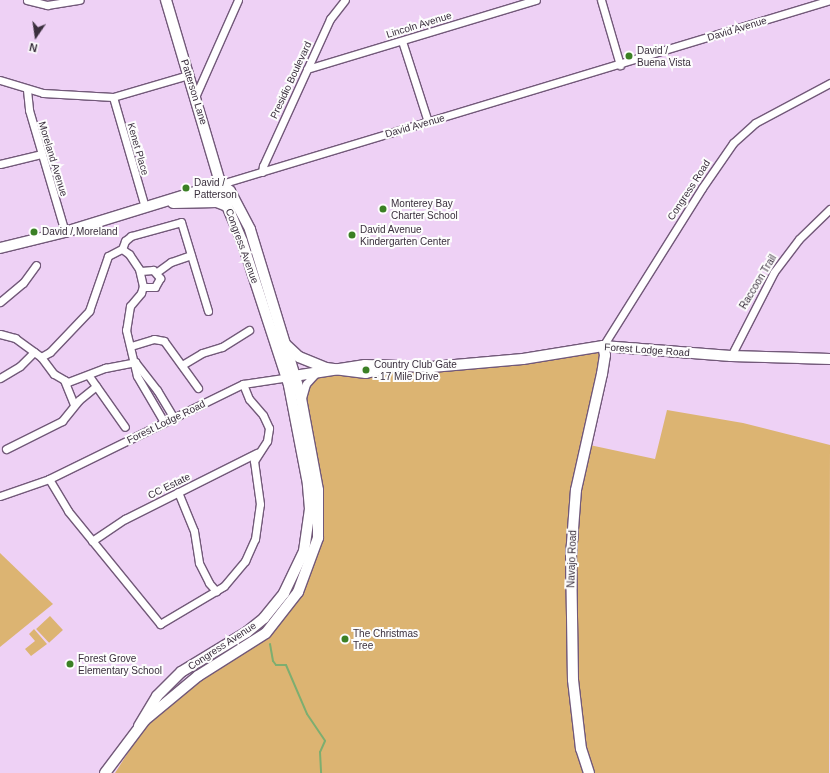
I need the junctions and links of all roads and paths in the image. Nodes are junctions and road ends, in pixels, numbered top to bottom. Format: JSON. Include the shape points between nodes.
{"nodes":[{"id":1,"x":27,"y":0,"type":"edge"},
{"id":2,"x":80,"y":0,"type":"edge"},
{"id":3,"x":166,"y":0,"type":"edge"},
{"id":4,"x":238,"y":0,"type":"edge"},
{"id":5,"x":345,"y":0,"type":"edge"},
{"id":6,"x":536,"y":0,"type":"edge"},
{"id":7,"x":602,"y":0,"type":"edge"},
{"id":8,"x":830,"y":0,"type":"edge"},
{"id":9,"x":814,"y":2,"type":"edge"},
{"id":10,"x":402,"y":41,"type":"junction"},
{"id":11,"x":620,"y":65,"type":"junction"},
{"id":12,"x":307,"y":69,"type":"junction"},
{"id":13,"x":188,"y":75,"type":"junction"},
{"id":14,"x":0,"y":80,"type":"edge"},
{"id":15,"x":830,"y":84,"type":"edge"},
{"id":16,"x":27,"y":90,"type":"junction"},
{"id":17,"x":113,"y":96,"type":"junction"},
{"id":18,"x":195,"y":97,"type":"junction"},
{"id":19,"x":428,"y":122,"type":"junction"},
{"id":20,"x":41,"y":154,"type":"junction"},
{"id":21,"x":0,"y":164,"type":"edge"},
{"id":22,"x":262,"y":172,"type":"junction"},
{"id":23,"x":222,"y":184,"type":"junction"},
{"id":24,"x":159,"y":203,"type":"junction"},
{"id":25,"x":227,"y":206,"type":"junction"},
{"id":26,"x":145,"y":207,"type":"junction"},
{"id":27,"x":830,"y":209,"type":"edge"},
{"id":28,"x":65,"y":232,"type":"junction"},
{"id":29,"x":0,"y":248,"type":"edge"},
{"id":30,"x":122,"y":249,"type":"junction"},
{"id":31,"x":191,"y":255,"type":"junction"},
{"id":32,"x":36,"y":265,"type":"dead end"},
{"id":33,"x":141,"y":271,"type":"junction"},
{"id":34,"x":157,"y":272,"type":"junction"},
{"id":35,"x":143,"y":287,"type":"junction"},
{"id":36,"x":0,"y":302,"type":"edge"},
{"id":37,"x":208,"y":311,"type":"dead end"},
{"id":38,"x":249,"y":330,"type":"dead end"},
{"id":39,"x":0,"y":334,"type":"edge"},
{"id":40,"x":284,"y":344,"type":"junction"},
{"id":41,"x":131,"y":346,"type":"junction"},
{"id":42,"x":603,"y":346,"type":"junction"},
{"id":43,"x":34,"y":352,"type":"junction"},
{"id":44,"x":731,"y":356,"type":"junction"},
{"id":45,"x":41,"y":357,"type":"junction"},
{"id":46,"x":830,"y":360,"type":"edge"},
{"id":47,"x":135,"y":362,"type":"junction"},
{"id":48,"x":182,"y":364,"type":"junction"},
{"id":49,"x":339,"y":370,"type":"junction"},
{"id":50,"x":316,"y":373,"type":"junction"},
{"id":51,"x":89,"y":376,"type":"junction"},
{"id":52,"x":290,"y":377,"type":"junction"},
{"id":53,"x":0,"y":378,"type":"edge"},
{"id":54,"x":64,"y":380,"type":"junction"},
{"id":55,"x":243,"y":384,"type":"junction"},
{"id":56,"x":96,"y":386,"type":"junction"},
{"id":57,"x":198,"y":388,"type":"dead end"},
{"id":58,"x":74,"y":405,"type":"junction"},
{"id":59,"x":303,"y":406,"type":"junction"},
{"id":60,"x":172,"y":418,"type":"junction"},
{"id":61,"x":164,"y":422,"type":"junction"},
{"id":62,"x":125,"y":427,"type":"dead end"},
{"id":63,"x":6,"y":449,"type":"dead end"},
{"id":64,"x":258,"y":453,"type":"junction"},
{"id":65,"x":50,"y":479,"type":"junction"},
{"id":66,"x":178,"y":492,"type":"junction"},
{"id":67,"x":0,"y":496,"type":"edge"},
{"id":68,"x":92,"y":541,"type":"junction"},
{"id":69,"x":216,"y":591,"type":"junction"},
{"id":70,"x":139,"y":726,"type":"junction"},
{"id":71,"x":105,"y":773,"type":"edge"},
{"id":72,"x":589,"y":773,"type":"edge"}],
"edges":[{"from":1,"to":2,"type":"street","via":[[47,5]]},
{"from":3,"to":13,"type":"street","name":"Patterson Lane"},
{"from":4,"to":18,"type":"street"},
{"from":5,"to":12,"type":"street","name":"Presidio Boulevard","via":[[330,19]]},
{"from":6,"to":10,"type":"street","name":"Lincoln Avenue"},
{"from":7,"to":11,"type":"street"},
{"from":8,"to":9,"type":"street","name":"David Avenue"},
{"from":9,"to":11,"type":"street","name":"David Avenue"},
{"from":10,"to":12,"type":"street","name":"Lincoln Avenue"},
{"from":10,"to":19,"type":"street"},
{"from":11,"to":19,"type":"street","name":"David Avenue"},
{"from":12,"to":22,"type":"street","name":"Presidio Boulevard"},
{"from":13,"to":17,"type":"street"},
{"from":13,"to":18,"type":"street","name":"Patterson Lane"},
{"from":14,"to":16,"type":"street"},
{"from":15,"to":42,"type":"street","name":"Congress Road","via":[[762,119],[733,143]]},
{"from":16,"to":17,"type":"street","via":[[61,96]]},
{"from":16,"to":20,"type":"street","name":"Moreland Avenue","via":[[29,110]]},
{"from":17,"to":26,"type":"street","name":"Kenet Place"},
{"from":18,"to":23,"type":"street","name":"Patterson Lane"},
{"from":19,"to":22,"type":"street","name":"David Avenue"},
{"from":20,"to":21,"type":"street"},
{"from":20,"to":28,"type":"street","name":"Moreland Avenue"},
{"from":22,"to":23,"type":"street","name":"David Avenue"},
{"from":23,"to":24,"type":"street","name":"David Avenue"},
{"from":23,"to":25,"type":"street","name":"Congress Avenue"},
{"from":23,"to":40,"type":"street","name":"Congress Avenue","via":[[230,191],[250,229]]},
{"from":24,"to":25,"type":"street","via":[[217,202]]},
{"from":24,"to":26,"type":"street","name":"David Avenue"},
{"from":25,"to":52,"type":"street","name":"Congress Avenue"},
{"from":26,"to":28,"type":"street","name":"David Avenue"},
{"from":27,"to":44,"type":"street","name":"Raccoon Trail","via":[[799,239],[774,272]]},
{"from":28,"to":29,"type":"street","name":"David Avenue"},
{"from":30,"to":31,"type":"street","via":[[125,241],[131,236],[182,222]]},
{"from":30,"to":33,"type":"street","via":[[129,254]]},
{"from":30,"to":45,"type":"street","via":[[106,259],[89,311],[50,352]]},
{"from":31,"to":34,"type":"street","via":[[171,262]]},
{"from":31,"to":37,"type":"street"},
{"from":32,"to":36,"type":"street","via":[[23,283]]},
{"from":33,"to":34,"type":"street","via":[[148,269]]},
{"from":33,"to":35,"type":"street"},
{"from":34,"to":35,"type":"street","via":[[160,278],[157,286]]},
{"from":35,"to":41,"type":"street","via":[[128,312],[126,330]]},
{"from":38,"to":48,"type":"street","via":[[222,347],[202,353]]},
{"from":39,"to":43,"type":"street","via":[[11,336]]},
{"from":40,"to":49,"type":"street","via":[[306,361]]},
{"from":40,"to":52,"type":"street","name":"Congress Avenue"},
{"from":41,"to":47,"type":"street"},
{"from":41,"to":48,"type":"street","via":[[160,339],[168,344]]},
{"from":42,"to":44,"type":"street","name":"Forest Lodge Road"},
{"from":42,"to":49,"type":"street","name":"Forest Lodge Road","via":[[523,359],[432,366],[365,365]]},
{"from":42,"to":72,"type":"street","name":"Navajo Road","via":[[605,355],[602,374],[576,490],[571,556],[573,680],[581,749]]},
{"from":43,"to":45,"type":"street"},
{"from":43,"to":53,"type":"street","via":[[20,366]]},
{"from":44,"to":46,"type":"street","name":"Forest Lodge Road"},
{"from":45,"to":54,"type":"street","via":[[50,371]]},
{"from":47,"to":51,"type":"street","via":[[105,368]]},
{"from":47,"to":60,"type":"street","via":[[157,390]]},
{"from":47,"to":61,"type":"street","via":[[137,376]]},
{"from":48,"to":57,"type":"street"},
{"from":49,"to":50,"type":"street","name":"Forest Lodge Road"},
{"from":50,"to":52,"type":"street","name":"Forest Lodge Road"},
{"from":50,"to":59,"type":"street","via":[[303,391]]},
{"from":51,"to":54,"type":"street","via":[[73,382]]},
{"from":51,"to":56,"type":"street"},
{"from":52,"to":55,"type":"street","name":"Forest Lodge Road"},
{"from":52,"to":59,"type":"street","name":"Congress Avenue"},
{"from":52,"to":70,"type":"street","name":"Congress Avenue","via":[[310,509],[304,551],[296,571],[284,593],[264,618],[247,632],[181,672],[157,696]]},
{"from":54,"to":58,"type":"street","via":[[74,399]]},
{"from":55,"to":60,"type":"street","name":"Forest Lodge Road"},
{"from":55,"to":64,"type":"street","via":[[249,399],[263,415],[269,428],[267,441]]},
{"from":56,"to":58,"type":"street"},
{"from":56,"to":62,"type":"street"},
{"from":58,"to":63,"type":"street","via":[[62,421]]},
{"from":59,"to":70,"type":"street","name":"Congress Avenue","via":[[318,490],[318,538],[302,585],[266,633],[198,676]]},
{"from":60,"to":61,"type":"street","name":"Forest Lodge Road"},
{"from":61,"to":65,"type":"street","name":"Forest Lodge Road"},
{"from":64,"to":66,"type":"street","name":"CC Estate"},
{"from":64,"to":69,"type":"street","via":[[254,468],[260,504],[255,539],[238,571]]},
{"from":65,"to":67,"type":"street","name":"Forest Lodge Road"},
{"from":65,"to":68,"type":"street","via":[[68,511]]},
{"from":66,"to":68,"type":"street","name":"CC Estate","via":[[125,519]]},
{"from":66,"to":69,"type":"street","via":[[193,525],[199,563],[208,583]]},
{"from":68,"to":69,"type":"street","via":[[160,624]]},
{"from":70,"to":71,"type":"street","name":"Congress Avenue"}]}
